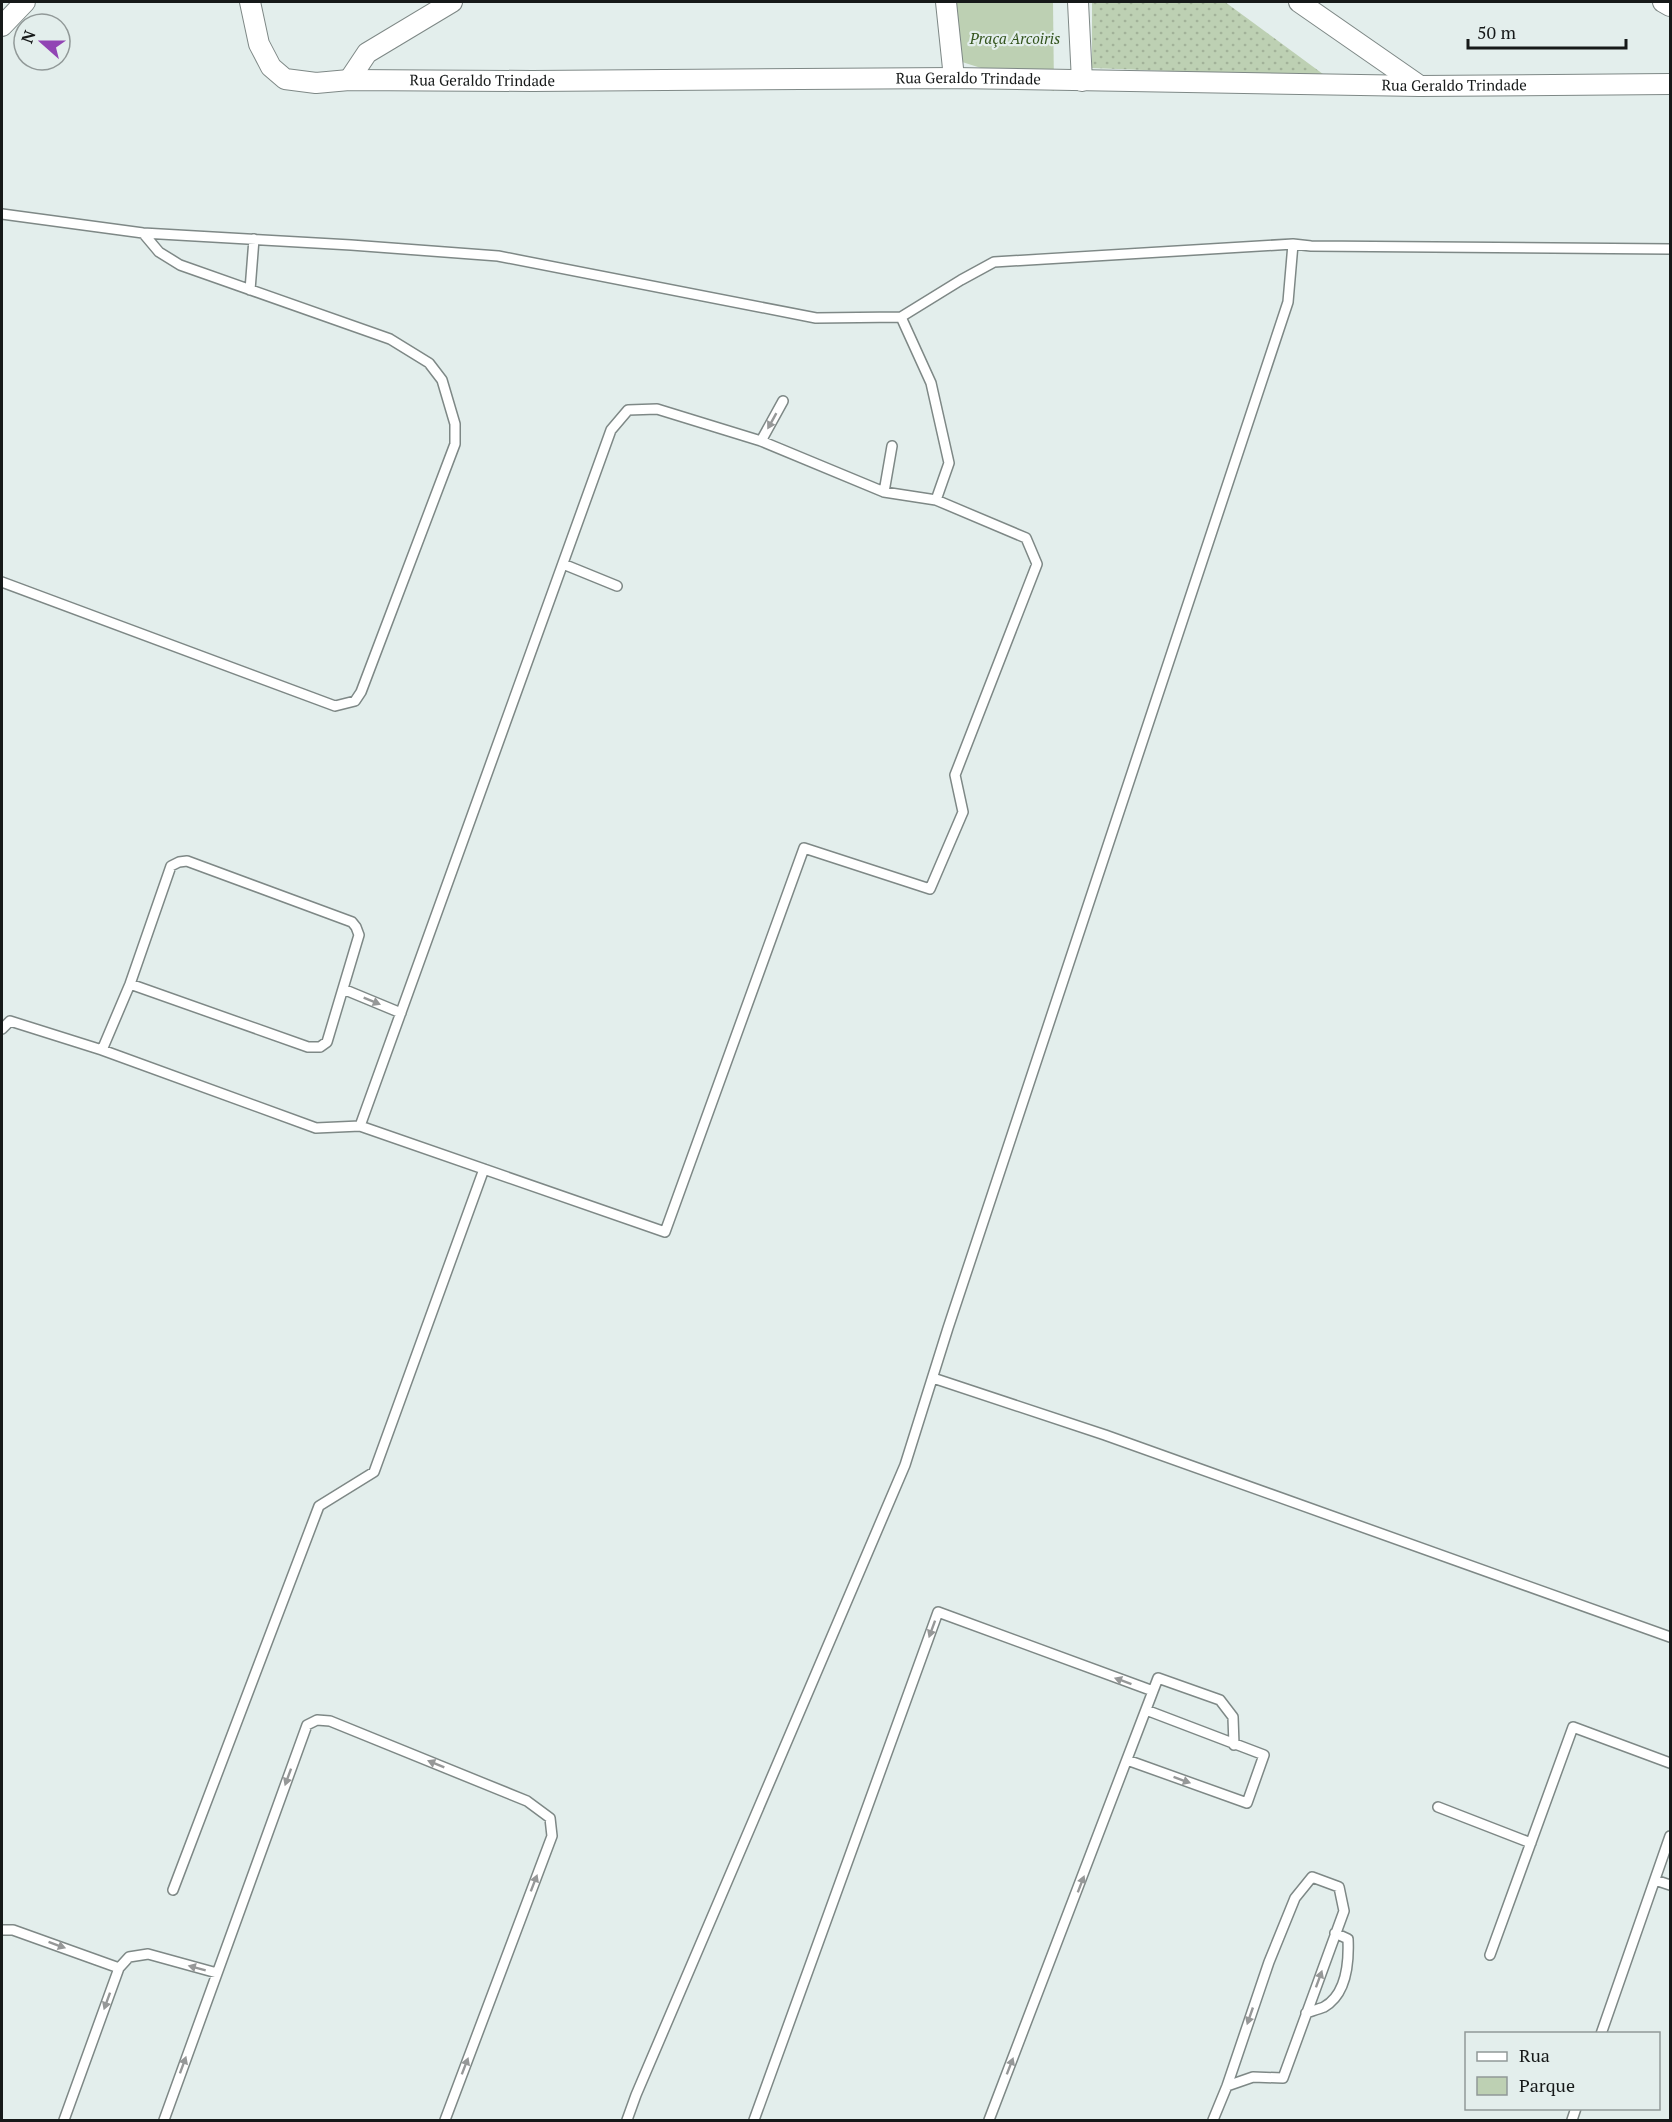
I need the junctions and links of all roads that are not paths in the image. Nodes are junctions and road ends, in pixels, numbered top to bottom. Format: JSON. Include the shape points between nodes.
{"nodes":[{"id":1,"x":25,"y":2,"type":"edge"},
{"id":2,"x":250,"y":2,"type":"edge"},
{"id":3,"x":452,"y":2,"type":"edge"},
{"id":4,"x":946,"y":2,"type":"edge"},
{"id":5,"x":1078,"y":2,"type":"edge"},
{"id":6,"x":1299,"y":2,"type":"edge"},
{"id":7,"x":1663,"y":2,"type":"edge"},
{"id":8,"x":1671,"y":6,"type":"edge"},
{"id":9,"x":2,"y":27,"type":"edge"},
{"id":10,"x":954,"y":78,"type":"junction"},
{"id":11,"x":349,"y":80,"type":"junction"},
{"id":12,"x":1082,"y":81,"type":"junction"},
{"id":13,"x":1671,"y":84,"type":"edge"},
{"id":14,"x":1419,"y":86,"type":"junction"},
{"id":15,"x":2,"y":214,"type":"edge"},
{"id":16,"x":143,"y":233,"type":"junction"},
{"id":17,"x":254,"y":239,"type":"junction"},
{"id":18,"x":1293,"y":244,"type":"junction"},
{"id":19,"x":1671,"y":249,"type":"edge"},
{"id":20,"x":250,"y":290,"type":"junction"},
{"id":21,"x":901,"y":317,"type":"junction"},
{"id":22,"x":783,"y":401,"type":"dead end"},
{"id":23,"x":761,"y":441,"type":"junction"},
{"id":24,"x":892,"y":446,"type":"dead end"},
{"id":25,"x":884,"y":492,"type":"junction"},
{"id":26,"x":936,"y":500,"type":"junction"},
{"id":27,"x":563,"y":564,"type":"junction"},
{"id":28,"x":2,"y":582,"type":"edge"},
{"id":29,"x":617,"y":586,"type":"dead end"},
{"id":30,"x":130,"y":984,"type":"junction"},
{"id":31,"x":342,"y":989,"type":"junction"},
{"id":32,"x":401,"y":1013,"type":"junction"},
{"id":33,"x":2,"y":1029,"type":"edge"},
{"id":34,"x":102,"y":1050,"type":"junction"},
{"id":35,"x":360,"y":1126,"type":"junction"},
{"id":36,"x":484,"y":1169,"type":"junction"},
{"id":37,"x":933,"y":1378,"type":"junction"},
{"id":38,"x":1671,"y":1637,"type":"edge"},
{"id":39,"x":1153,"y":1691,"type":"junction"},
{"id":40,"x":1146,"y":1710,"type":"junction"},
{"id":41,"x":1234,"y":1745,"type":"junction"},
{"id":42,"x":1127,"y":1760,"type":"junction"},
{"id":43,"x":1671,"y":1764,"type":"edge"},
{"id":44,"x":1438,"y":1807,"type":"dead end"},
{"id":45,"x":1671,"y":1836,"type":"edge"},
{"id":46,"x":1531,"y":1843,"type":"junction"},
{"id":47,"x":1655,"y":1880,"type":"junction"},
{"id":48,"x":1671,"y":1885,"type":"edge"},
{"id":49,"x":173,"y":1890,"type":"dead end"},
{"id":50,"x":2,"y":1930,"type":"edge"},
{"id":51,"x":1335,"y":1934,"type":"junction"},
{"id":52,"x":1490,"y":1955,"type":"dead end"},
{"id":53,"x":119,"y":1968,"type":"junction"},
{"id":54,"x":217,"y":1973,"type":"junction"},
{"id":55,"x":1306,"y":2013,"type":"junction"},
{"id":56,"x":1602,"y":2032,"type":"edge"},
{"id":57,"x":1227,"y":2086,"type":"junction"},
{"id":58,"x":64,"y":2121,"type":"edge"},
{"id":59,"x":164,"y":2121,"type":"edge"},
{"id":60,"x":445,"y":2121,"type":"edge"},
{"id":61,"x":627,"y":2121,"type":"edge"},
{"id":62,"x":754,"y":2121,"type":"edge"},
{"id":63,"x":989,"y":2121,"type":"edge"},
{"id":64,"x":1213,"y":2121,"type":"edge"}],
"edges":[{"from":1,"to":9,"type":"street"},
{"from":2,"to":11,"type":"street","name":"Rua Geraldo Trindade","via":[[259,44],[271,67],[285,79]]},
{"from":3,"to":11,"type":"street","via":[[367,52]]},
{"from":4,"to":10,"type":"street"},
{"from":5,"to":12,"type":"street"},
{"from":6,"to":14,"type":"street"},
{"from":7,"to":8,"type":"street"},
{"from":10,"to":11,"type":"street","name":"Rua Geraldo Trindade"},
{"from":10,"to":12,"type":"street","name":"Rua Geraldo Trindade"},
{"from":12,"to":14,"type":"street","name":"Rua Geraldo Trindade"},
{"from":13,"to":14,"type":"street","name":"Rua Geraldo Trindade"},
{"from":15,"to":16,"type":"lane"},
{"from":16,"to":17,"type":"lane"},
{"from":16,"to":20,"type":"lane","via":[[159,252],[180,265]]},
{"from":17,"to":20,"type":"lane"},
{"from":17,"to":21,"type":"lane","via":[[498,256],[816,318]]},
{"from":18,"to":19,"type":"lane"},
{"from":18,"to":21,"type":"lane","via":[[994,262]]},
{"from":18,"to":37,"type":"lane","via":[[1288,302]]},
{"from":20,"to":28,"type":"lane","via":[[390,339],[429,363],[442,381],[455,424],[455,444],[355,701],[336,706]]},
{"from":21,"to":26,"type":"lane","via":[[931,383],[949,463]]},
{"from":22,"to":23,"type":"lane","one_way":true},
{"from":23,"to":25,"type":"lane"},
{"from":23,"to":27,"type":"lane","via":[[657,409],[628,410],[611,430]]},
{"from":24,"to":25,"type":"lane"},
{"from":25,"to":26,"type":"lane"},
{"from":26,"to":36,"type":"lane","via":[[1026,538],[1037,564],[955,775],[963,812],[930,889],[804,848],[665,1232]]},
{"from":27,"to":29,"type":"lane"},
{"from":27,"to":32,"type":"lane"},
{"from":30,"to":31,"type":"lane","via":[[308,1047],[320,1047],[327,1042]]},
{"from":30,"to":31,"type":"lane","via":[[171,866],[187,861],[352,922],[359,935]]},
{"from":30,"to":34,"type":"lane"},
{"from":31,"to":32,"type":"lane","one_way":true},
{"from":32,"to":35,"type":"lane"},
{"from":33,"to":34,"type":"lane","via":[[10,1021]]},
{"from":34,"to":35,"type":"lane","via":[[316,1128]]},
{"from":35,"to":36,"type":"lane"},
{"from":36,"to":49,"type":"lane","via":[[374,1472],[319,1506]]},
{"from":37,"to":38,"type":"lane","via":[[1105,1435]]},
{"from":37,"to":61,"type":"lane","via":[[905,1465]]},
{"from":39,"to":40,"type":"lane"},
{"from":39,"to":41,"type":"lane","via":[[1158,1678],[1220,1700],[1233,1717]]},
{"from":39,"to":62,"type":"lane","one_way":true,"via":[[938,1612]]},
{"from":40,"to":41,"type":"lane"},
{"from":40,"to":42,"type":"lane"},
{"from":42,"to":41,"type":"lane","one_way":true,"via":[[1245,1804],[1264,1755]]},
{"from":63,"to":42,"type":"lane","one_way":true},
{"from":43,"to":46,"type":"lane","via":[[1573,1727]]},
{"from":44,"to":46,"type":"lane"},
{"from":45,"to":47,"type":"lane"},
{"from":46,"to":52,"type":"lane"},
{"from":47,"to":48,"type":"lane"},
{"from":47,"to":56,"type":"lane"},
{"from":50,"to":53,"type":"lane","one_way":true,"via":[[13,1930]]},
{"from":55,"to":51,"type":"lane","one_way":true},
{"from":51,"to":55,"type":"lane","via":[[1348,1939],[1349,1958],[1341,1989],[1326,2006]]},
{"from":51,"to":57,"type":"lane","one_way":true,"via":[[1344,1911],[1339,1887],[1311,1877],[1295,1898],[1286,1919]]},
{"from":54,"to":53,"type":"lane","one_way":true,"via":[[147,1954],[129,1957]]},
{"from":53,"to":58,"type":"lane","one_way":true},
{"from":59,"to":54,"type":"lane","one_way":true},
{"from":60,"to":54,"type":"lane","one_way":true,"via":[[552,1836],[550,1818],[527,1801],[330,1721],[317,1720],[307,1725]]},
{"from":55,"to":57,"type":"lane","via":[[1283,2078],[1253,2077]]},
{"from":57,"to":64,"type":"lane"}]}
